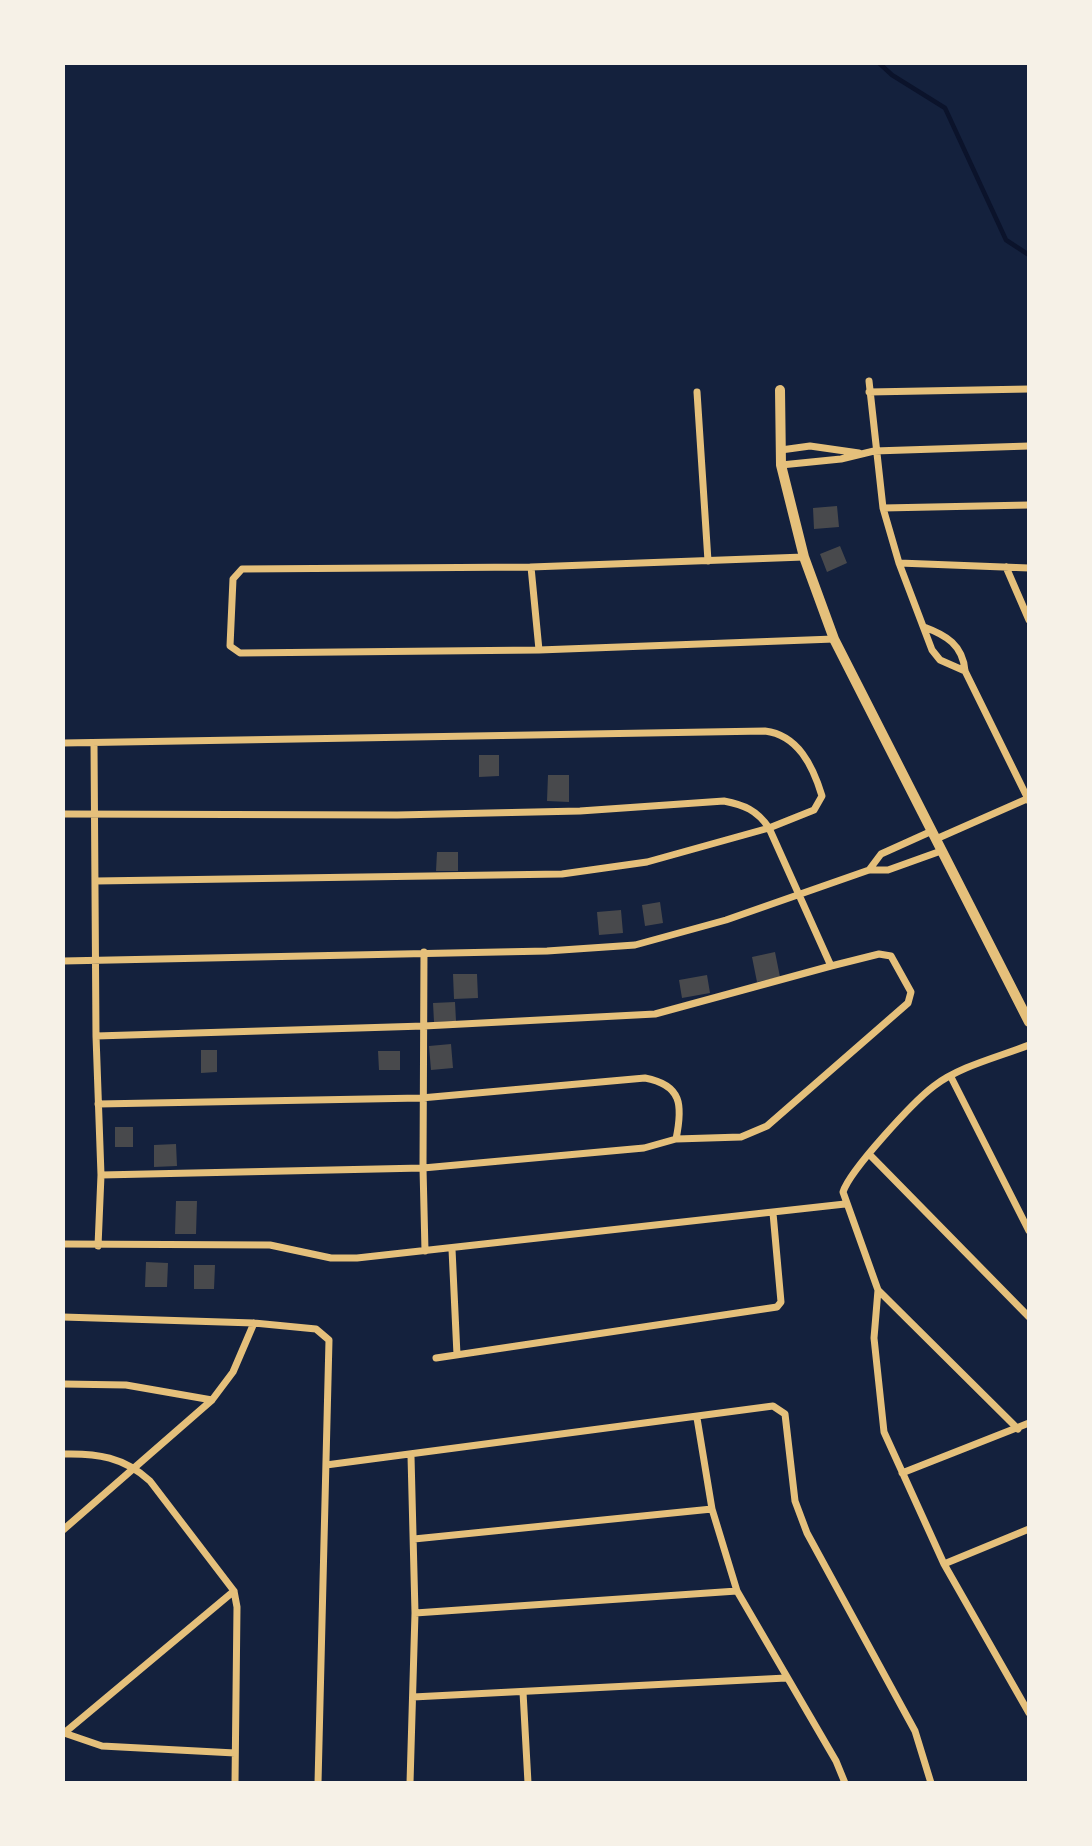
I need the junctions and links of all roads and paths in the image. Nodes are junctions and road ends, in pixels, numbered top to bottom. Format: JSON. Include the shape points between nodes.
{"nodes":[{"id":1,"x":869,"y":381,"type":"dead end"},
{"id":2,"x":1029,"y":388,"type":"edge"},
{"id":3,"x":780,"y":390,"type":"dead end"},
{"id":4,"x":697,"y":392,"type":"dead end"},
{"id":5,"x":869,"y":392,"type":"junction"},
{"id":6,"x":1029,"y":446,"type":"edge"},
{"id":7,"x":781,"y":450,"type":"junction"},
{"id":8,"x":874,"y":452,"type":"junction"},
{"id":9,"x":860,"y":453,"type":"junction"},
{"id":10,"x":781,"y":465,"type":"junction"},
{"id":11,"x":1029,"y":505,"type":"edge"},
{"id":12,"x":883,"y":508,"type":"junction"},
{"id":13,"x":804,"y":558,"type":"junction"},
{"id":14,"x":708,"y":561,"type":"junction"},
{"id":15,"x":899,"y":563,"type":"junction"},
{"id":16,"x":531,"y":567,"type":"junction"},
{"id":17,"x":1006,"y":567,"type":"junction"},
{"id":18,"x":1029,"y":568,"type":"edge"},
{"id":19,"x":1029,"y":620,"type":"edge"},
{"id":20,"x":924,"y":627,"type":"junction"},
{"id":21,"x":834,"y":639,"type":"junction"},
{"id":22,"x":539,"y":649,"type":"junction"},
{"id":23,"x":965,"y":671,"type":"junction"},
{"id":24,"x":63,"y":743,"type":"edge"},
{"id":25,"x":94,"y":743,"type":"junction"},
{"id":26,"x":1029,"y":799,"type":"edge"},
{"id":27,"x":63,"y":814,"type":"edge"},
{"id":28,"x":95,"y":814,"type":"junction"},
{"id":29,"x":769,"y":828,"type":"junction"},
{"id":30,"x":934,"y":835,"type":"junction"},
{"id":31,"x":941,"y":852,"type":"junction"},
{"id":32,"x":869,"y":870,"type":"junction"},
{"id":33,"x":96,"y":881,"type":"junction"},
{"id":34,"x":800,"y":895,"type":"junction"},
{"id":35,"x":424,"y":952,"type":"junction"},
{"id":36,"x":63,"y":961,"type":"edge"},
{"id":37,"x":97,"y":961,"type":"junction"},
{"id":38,"x":831,"y":966,"type":"junction"},
{"id":39,"x":1029,"y":1022,"type":"edge"},
{"id":40,"x":424,"y":1026,"type":"junction"},
{"id":41,"x":96,"y":1036,"type":"junction"},
{"id":42,"x":1029,"y":1045,"type":"edge"},
{"id":43,"x":951,"y":1077,"type":"junction"},
{"id":44,"x":421,"y":1098,"type":"junction"},
{"id":45,"x":98,"y":1104,"type":"junction"},
{"id":46,"x":676,"y":1139,"type":"junction"},
{"id":47,"x":870,"y":1155,"type":"junction"},
{"id":48,"x":423,"y":1168,"type":"junction"},
{"id":49,"x":101,"y":1175,"type":"junction"},
{"id":50,"x":845,"y":1204,"type":"junction"},
{"id":51,"x":773,"y":1213,"type":"junction"},
{"id":52,"x":1029,"y":1231,"type":"edge"},
{"id":53,"x":63,"y":1244,"type":"edge"},
{"id":54,"x":98,"y":1246,"type":"junction"},
{"id":55,"x":452,"y":1249,"type":"junction"},
{"id":56,"x":425,"y":1251,"type":"junction"},
{"id":57,"x":878,"y":1290,"type":"junction"},
{"id":58,"x":63,"y":1317,"type":"edge"},
{"id":59,"x":1029,"y":1317,"type":"edge"},
{"id":60,"x":254,"y":1323,"type":"junction"},
{"id":61,"x":457,"y":1354,"type":"junction"},
{"id":62,"x":436,"y":1357,"type":"dead end"},
{"id":63,"x":63,"y":1384,"type":"edge"},
{"id":64,"x":212,"y":1400,"type":"junction"},
{"id":65,"x":697,"y":1418,"type":"junction"},
{"id":66,"x":1029,"y":1423,"type":"edge"},
{"id":67,"x":1018,"y":1429,"type":"junction"},
{"id":68,"x":63,"y":1454,"type":"edge"},
{"id":69,"x":411,"y":1456,"type":"junction"},
{"id":70,"x":326,"y":1465,"type":"junction"},
{"id":71,"x":135,"y":1466,"type":"junction"},
{"id":72,"x":902,"y":1473,"type":"junction"},
{"id":73,"x":712,"y":1509,"type":"junction"},
{"id":74,"x":1029,"y":1529,"type":"edge"},
{"id":75,"x":63,"y":1530,"type":"edge"},
{"id":76,"x":414,"y":1539,"type":"junction"},
{"id":77,"x":944,"y":1564,"type":"junction"},
{"id":78,"x":234,"y":1591,"type":"junction"},
{"id":79,"x":737,"y":1591,"type":"junction"},
{"id":80,"x":415,"y":1613,"type":"junction"},
{"id":81,"x":786,"y":1678,"type":"junction"},
{"id":82,"x":523,"y":1692,"type":"junction"},
{"id":83,"x":413,"y":1697,"type":"junction"},
{"id":84,"x":1027,"y":1702,"type":"edge"},
{"id":85,"x":1029,"y":1713,"type":"edge"},
{"id":86,"x":64,"y":1734,"type":"edge"},
{"id":87,"x":235,"y":1754,"type":"junction"},
{"id":88,"x":235,"y":1783,"type":"edge"},
{"id":89,"x":318,"y":1783,"type":"edge"},
{"id":90,"x":410,"y":1783,"type":"edge"},
{"id":91,"x":528,"y":1783,"type":"edge"},
{"id":92,"x":845,"y":1783,"type":"edge"},
{"id":93,"x":932,"y":1783,"type":"edge"}],
"edges":[{"from":1,"to":5,"type":"street"},
{"from":2,"to":5,"type":"street"},
{"from":3,"to":7,"type":"street"},
{"from":4,"to":14,"type":"street"},
{"from":5,"to":8,"type":"street"},
{"from":6,"to":8,"type":"street"},
{"from":7,"to":9,"type":"street","via":[[810,446]]},
{"from":7,"to":10,"type":"street"},
{"from":8,"to":9,"type":"street"},
{"from":8,"to":12,"type":"street"},
{"from":9,"to":10,"type":"street"},
{"from":10,"to":13,"type":"street"},
{"from":11,"to":12,"type":"street"},
{"from":12,"to":15,"type":"street"},
{"from":13,"to":14,"type":"street"},
{"from":13,"to":21,"type":"street"},
{"from":14,"to":16,"type":"street"},
{"from":15,"to":17,"type":"street"},
{"from":15,"to":20,"type":"street"},
{"from":16,"to":22,"type":"street"},
{"from":16,"to":22,"type":"street","via":[[242,569],[233,579],[230,646],[240,653]]},
{"from":17,"to":18,"type":"street"},
{"from":17,"to":19,"type":"street"},
{"from":20,"to":23,"type":"street","via":[[940,660]]},
{"from":20,"to":23,"type":"street","via":[[944,634],[957,646],[965,659]]},
{"from":21,"to":22,"type":"street"},
{"from":21,"to":30,"type":"street"},
{"from":23,"to":26,"type":"street"},
{"from":24,"to":25,"type":"street"},
{"from":25,"to":28,"type":"street"},
{"from":25,"to":29,"type":"street","via":[[765,730],[796,744],[822,796],[814,810]]},
{"from":26,"to":30,"type":"street"},
{"from":27,"to":28,"type":"street"},
{"from":28,"to":29,"type":"street","via":[[580,811],[724,801],[752,809]]},
{"from":28,"to":33,"type":"street"},
{"from":29,"to":33,"type":"street","via":[[647,862],[562,874]]},
{"from":29,"to":34,"type":"street"},
{"from":30,"to":31,"type":"street"},
{"from":30,"to":32,"type":"street","via":[[881,854]]},
{"from":31,"to":32,"type":"street","via":[[888,870]]},
{"from":31,"to":39,"type":"street"},
{"from":32,"to":34,"type":"street"},
{"from":33,"to":37,"type":"street"},
{"from":34,"to":35,"type":"street","via":[[635,945]]},
{"from":34,"to":38,"type":"street"},
{"from":35,"to":37,"type":"street"},
{"from":35,"to":40,"type":"street"},
{"from":36,"to":37,"type":"street"},
{"from":37,"to":41,"type":"street"},
{"from":38,"to":40,"type":"street","via":[[655,1014]]},
{"from":38,"to":46,"type":"street","via":[[879,954],[891,956],[911,992],[908,1003],[754,1134]]},
{"from":40,"to":41,"type":"street"},
{"from":40,"to":44,"type":"street"},
{"from":41,"to":45,"type":"street"},
{"from":42,"to":43,"type":"street"},
{"from":43,"to":47,"type":"street","via":[[934,1086]]},
{"from":43,"to":52,"type":"street"},
{"from":44,"to":45,"type":"street"},
{"from":44,"to":46,"type":"street","via":[[645,1078],[666,1082],[675,1091],[680,1118]]},
{"from":44,"to":48,"type":"street"},
{"from":45,"to":49,"type":"street"},
{"from":46,"to":48,"type":"street","via":[[644,1148]]},
{"from":47,"to":50,"type":"street","via":[[846,1183],[842,1192]]},
{"from":47,"to":59,"type":"street"},
{"from":48,"to":49,"type":"street"},
{"from":48,"to":56,"type":"street"},
{"from":49,"to":54,"type":"street"},
{"from":50,"to":51,"type":"street"},
{"from":50,"to":57,"type":"street"},
{"from":51,"to":55,"type":"street"},
{"from":51,"to":61,"type":"street","via":[[781,1302],[777,1307]]},
{"from":53,"to":54,"type":"street"},
{"from":54,"to":56,"type":"street","via":[[270,1245],[331,1258]]},
{"from":55,"to":56,"type":"street"},
{"from":55,"to":61,"type":"street"},
{"from":57,"to":67,"type":"street"},
{"from":57,"to":72,"type":"street","via":[[874,1326],[878,1391],[884,1432]]},
{"from":58,"to":60,"type":"street"},
{"from":60,"to":64,"type":"street","via":[[233,1372]]},
{"from":60,"to":70,"type":"street","via":[[316,1329],[329,1340]]},
{"from":61,"to":62,"type":"street"},
{"from":63,"to":64,"type":"street","via":[[126,1385]]},
{"from":64,"to":71,"type":"street"},
{"from":65,"to":69,"type":"street"},
{"from":65,"to":73,"type":"street"},
{"from":65,"to":93,"type":"street","via":[[773,1406],[785,1414],[795,1500],[807,1533],[915,1731]]},
{"from":66,"to":67,"type":"street"},
{"from":67,"to":72,"type":"street"},
{"from":68,"to":71,"type":"street","via":[[99,1455]]},
{"from":69,"to":70,"type":"street"},
{"from":69,"to":76,"type":"street"},
{"from":70,"to":89,"type":"street"},
{"from":71,"to":75,"type":"street"},
{"from":71,"to":78,"type":"street"},
{"from":72,"to":77,"type":"street"},
{"from":73,"to":76,"type":"street"},
{"from":73,"to":79,"type":"street"},
{"from":74,"to":77,"type":"street"},
{"from":76,"to":80,"type":"street"},
{"from":77,"to":84,"type":"street"},
{"from":78,"to":86,"type":"street"},
{"from":78,"to":87,"type":"street"},
{"from":79,"to":80,"type":"street"},
{"from":79,"to":81,"type":"street"},
{"from":80,"to":83,"type":"street"},
{"from":81,"to":82,"type":"street"},
{"from":81,"to":92,"type":"street"},
{"from":82,"to":83,"type":"street"},
{"from":82,"to":91,"type":"street"},
{"from":83,"to":90,"type":"street"},
{"from":84,"to":85,"type":"street"},
{"from":86,"to":87,"type":"street","via":[[102,1746]]},
{"from":87,"to":88,"type":"street"}]}
